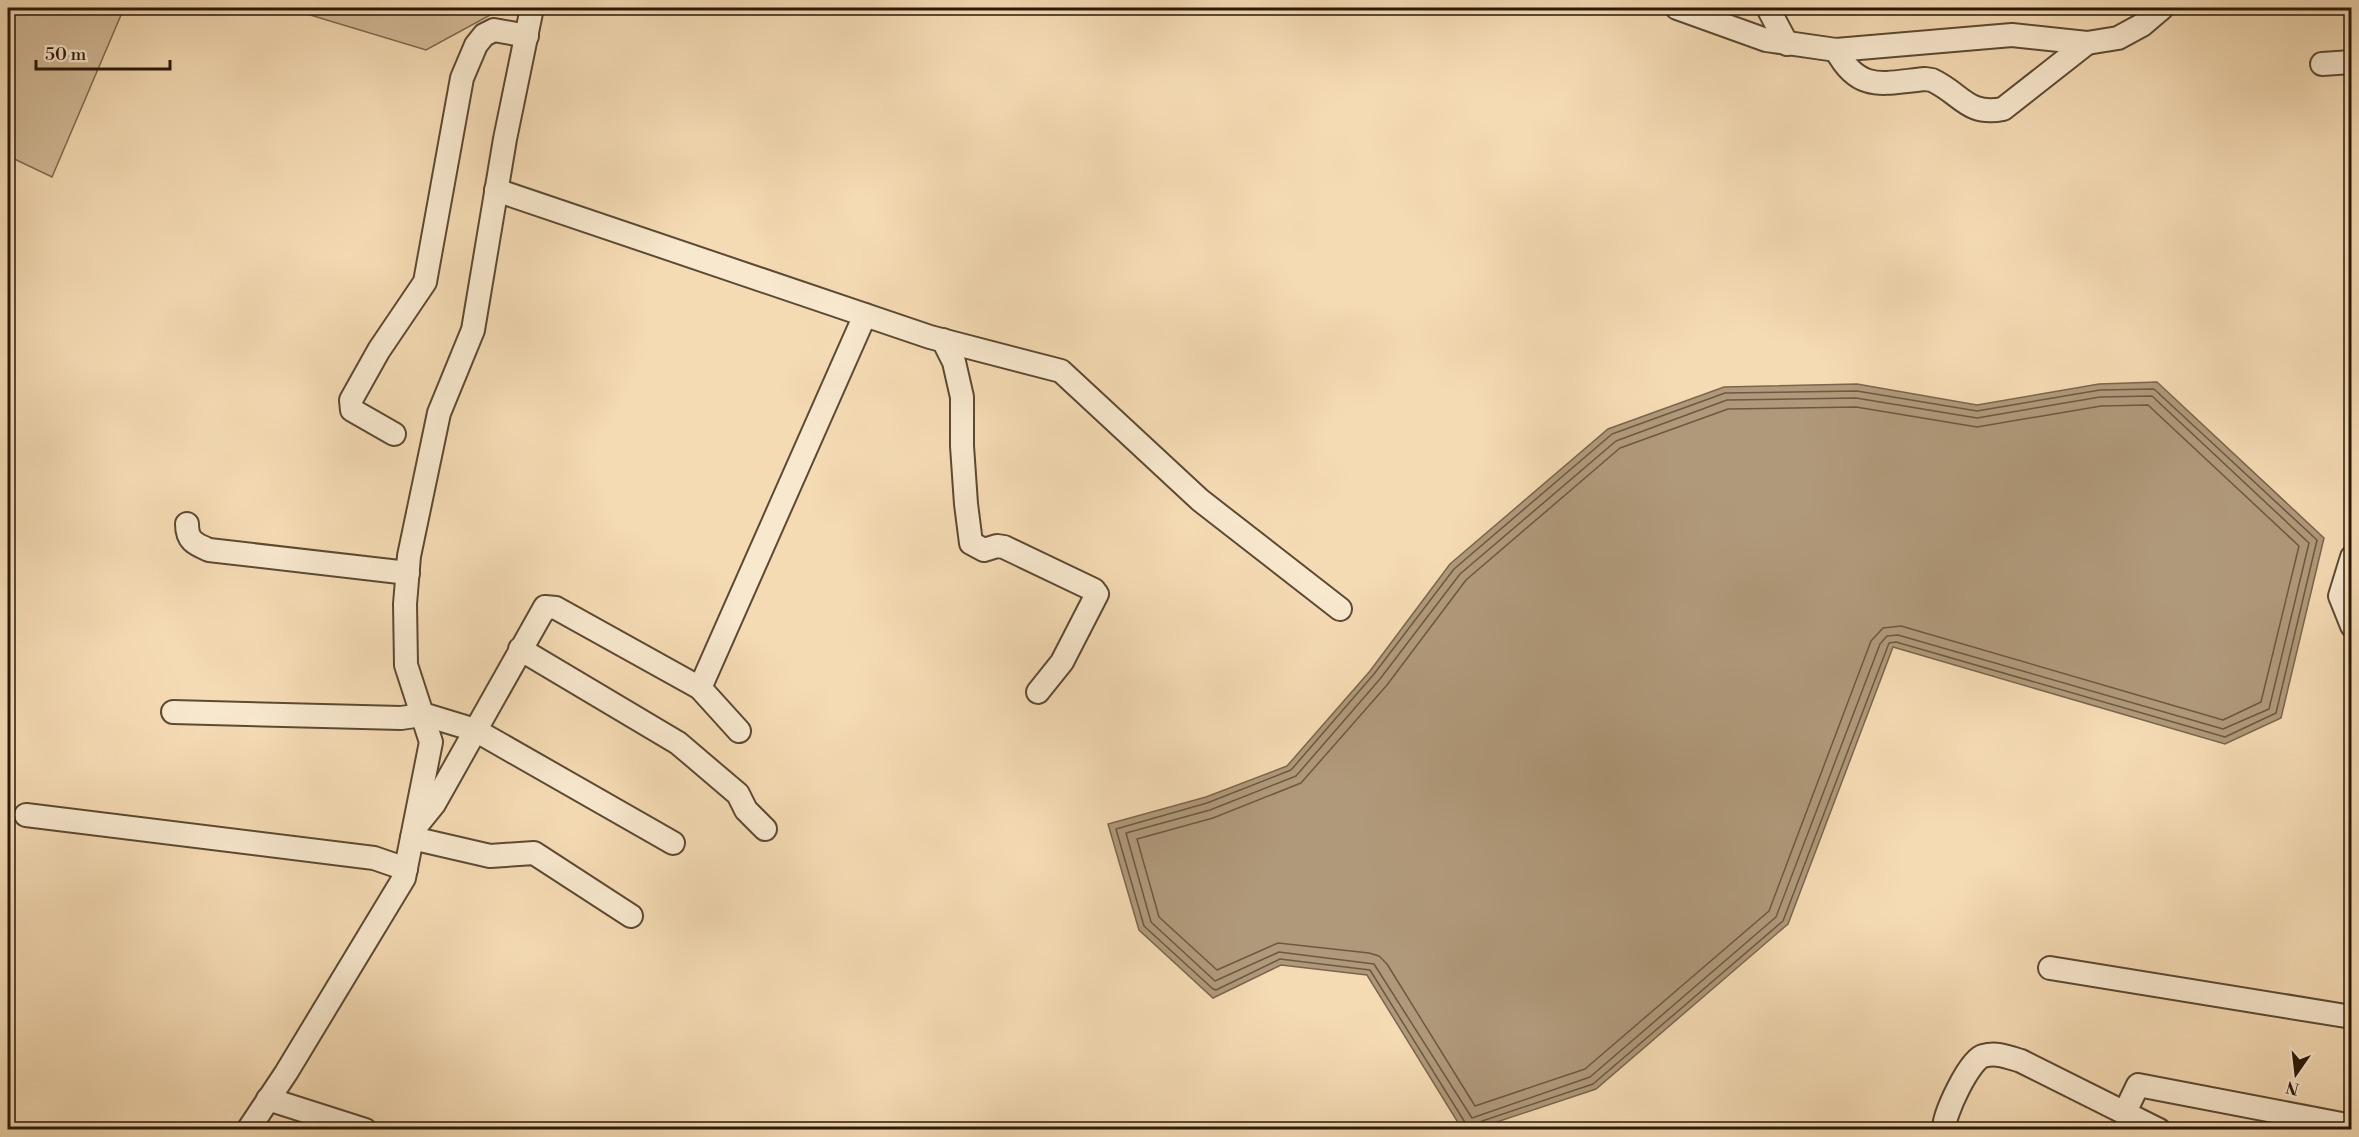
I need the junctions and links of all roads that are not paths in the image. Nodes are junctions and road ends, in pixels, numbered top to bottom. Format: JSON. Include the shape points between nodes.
{"nodes":[{"id":1,"x":532,"y":8,"type":"edge"},
{"id":2,"x":1677,"y":8,"type":"edge"},
{"id":3,"x":1768,"y":8,"type":"edge"},
{"id":4,"x":2162,"y":8,"type":"edge"},
{"id":5,"x":1731,"y":17,"type":"edge"},
{"id":6,"x":526,"y":36,"type":"junction"},
{"id":7,"x":2087,"y":43,"type":"junction"},
{"id":8,"x":1787,"y":44,"type":"junction"},
{"id":9,"x":1836,"y":50,"type":"junction"},
{"id":10,"x":2352,"y":62,"type":"edge"},
{"id":11,"x":2322,"y":64,"type":"dead end"},
{"id":12,"x":496,"y":190,"type":"junction"},
{"id":13,"x":865,"y":315,"type":"junction"},
{"id":14,"x":943,"y":340,"type":"junction"},
{"id":15,"x":394,"y":434,"type":"dead end"},
{"id":16,"x":187,"y":524,"type":"dead end"},
{"id":17,"x":2352,"y":557,"type":"edge"},
{"id":18,"x":408,"y":573,"type":"junction"},
{"id":19,"x":1340,"y":609,"type":"dead end"},
{"id":20,"x":2352,"y":626,"type":"edge"},
{"id":21,"x":520,"y":649,"type":"junction"},
{"id":22,"x":700,"y":688,"type":"junction"},
{"id":23,"x":1038,"y":692,"type":"dead end"},
{"id":24,"x":173,"y":712,"type":"dead end"},
{"id":25,"x":422,"y":715,"type":"junction"},
{"id":26,"x":475,"y":730,"type":"junction"},
{"id":27,"x":739,"y":731,"type":"dead end"},
{"id":28,"x":26,"y":815,"type":"dead end"},
{"id":29,"x":765,"y":829,"type":"dead end"},
{"id":30,"x":413,"y":833,"type":"junction"},
{"id":31,"x":673,"y":843,"type":"dead end"},
{"id":32,"x":406,"y":869,"type":"junction"},
{"id":33,"x":631,"y":916,"type":"dead end"},
{"id":34,"x":2050,"y":968,"type":"dead end"},
{"id":35,"x":2352,"y":1017,"type":"edge"},
{"id":36,"x":268,"y":1099,"type":"junction"},
{"id":37,"x":2125,"y":1112,"type":"junction"},
{"id":38,"x":2352,"y":1126,"type":"edge"},
{"id":39,"x":248,"y":1130,"type":"edge"},
{"id":40,"x":364,"y":1130,"type":"edge"},
{"id":41,"x":1944,"y":1130,"type":"edge"},
{"id":42,"x":2159,"y":1130,"type":"edge"}],
"edges":[{"from":1,"to":6,"type":"street"},
{"from":2,"to":5,"type":"street"},
{"from":3,"to":8,"type":"street"},
{"from":4,"to":7,"type":"street","via":[[2118,38]]},
{"from":5,"to":8,"type":"street","via":[[1766,40]]},
{"from":6,"to":12,"type":"street"},
{"from":6,"to":15,"type":"street","via":[[494,30],[476,45],[462,78],[425,282],[351,400],[352,410]]},
{"from":7,"to":9,"type":"street","via":[[2012,35]]},
{"from":7,"to":9,"type":"street","via":[[2004,109],[1986,112],[1932,80],[1876,83],[1858,77],[1845,68]]},
{"from":8,"to":9,"type":"street"},
{"from":10,"to":11,"type":"street"},
{"from":12,"to":13,"type":"street"},
{"from":12,"to":18,"type":"street","via":[[473,330],[439,413]]},
{"from":13,"to":14,"type":"street"},
{"from":13,"to":22,"type":"street"},
{"from":14,"to":19,"type":"street","via":[[1061,371],[1200,500]]},
{"from":14,"to":23,"type":"street","via":[[954,362],[962,397],[962,446],[971,543],[984,550],[1004,547],[1097,594],[1062,662]]},
{"from":16,"to":18,"type":"street","via":[[192,542],[209,550]]},
{"from":17,"to":20,"type":"street","via":[[2340,596]]},
{"from":18,"to":25,"type":"street","via":[[406,665]]},
{"from":21,"to":22,"type":"street","via":[[545,607],[556,608]]},
{"from":21,"to":26,"type":"street"},
{"from":21,"to":29,"type":"street","via":[[678,743],[738,794],[746,810]]},
{"from":22,"to":27,"type":"street"},
{"from":24,"to":25,"type":"street","via":[[401,718]]},
{"from":25,"to":26,"type":"street"},
{"from":25,"to":30,"type":"street","via":[[431,742]]},
{"from":26,"to":30,"type":"street","via":[[434,804]]},
{"from":26,"to":31,"type":"street"},
{"from":28,"to":32,"type":"street","via":[[375,858]]},
{"from":30,"to":32,"type":"street"},
{"from":30,"to":33,"type":"street","via":[[490,856],[534,853]]},
{"from":32,"to":36,"type":"street"},
{"from":34,"to":35,"type":"street"},
{"from":36,"to":39,"type":"street"},
{"from":36,"to":40,"type":"street"},
{"from":37,"to":38,"type":"street","via":[[2138,1085]]},
{"from":37,"to":41,"type":"street","via":[[2021,1060],[1997,1054],[1980,1056],[1971,1066],[1947,1112]]},
{"from":37,"to":42,"type":"street"}]}
